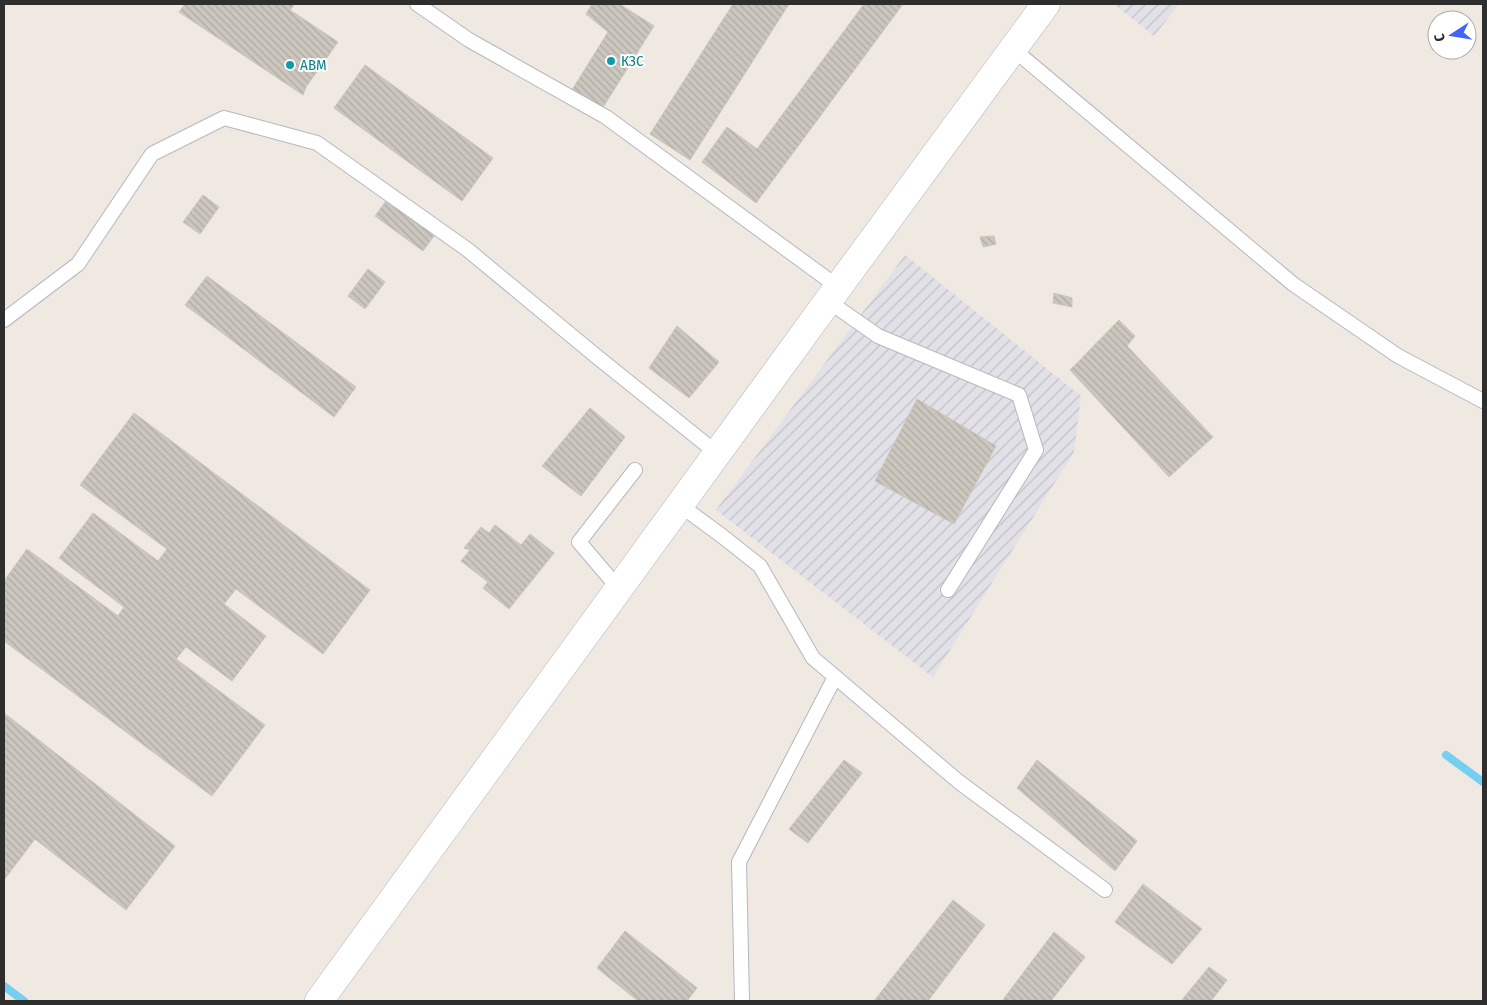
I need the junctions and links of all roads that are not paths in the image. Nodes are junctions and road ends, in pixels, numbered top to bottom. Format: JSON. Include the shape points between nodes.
{"nodes":[{"id":1,"x":417,"y":4,"type":"edge"},
{"id":2,"x":1046,"y":4,"type":"edge"},
{"id":3,"x":1013,"y":49,"type":"junction"},
{"id":4,"x":833,"y":294,"type":"junction"},
{"id":5,"x":4,"y":320,"type":"edge"},
{"id":6,"x":1483,"y":401,"type":"edge"},
{"id":7,"x":718,"y":454,"type":"junction"},
{"id":8,"x":635,"y":470,"type":"dead end"},
{"id":9,"x":680,"y":505,"type":"junction"},
{"id":10,"x":619,"y":589,"type":"junction"},
{"id":11,"x":948,"y":590,"type":"dead end"},
{"id":12,"x":835,"y":677,"type":"junction"},
{"id":13,"x":1105,"y":890,"type":"dead end"},
{"id":14,"x":319,"y":1001,"type":"edge"},
{"id":15,"x":742,"y":1001,"type":"edge"}],
"edges":[{"from":1,"to":4,"type":"lane","via":[[469,40],[606,117]]},
{"from":2,"to":3,"type":"street"},
{"from":3,"to":4,"type":"street"},
{"from":3,"to":6,"type":"lane","via":[[1293,284],[1398,356]]},
{"from":4,"to":7,"type":"street"},
{"from":4,"to":11,"type":"lane","via":[[878,336],[1020,395],[1036,450]]},
{"from":5,"to":7,"type":"lane","via":[[78,264],[152,154],[224,118],[317,143],[468,250]]},
{"from":7,"to":9,"type":"street"},
{"from":8,"to":10,"type":"lane","via":[[579,542]]},
{"from":9,"to":10,"type":"street"},
{"from":9,"to":12,"type":"lane","via":[[760,566],[813,658]]},
{"from":10,"to":14,"type":"street"},
{"from":12,"to":13,"type":"lane","via":[[959,782]]},
{"from":12,"to":15,"type":"lane","via":[[739,862]]}]}
